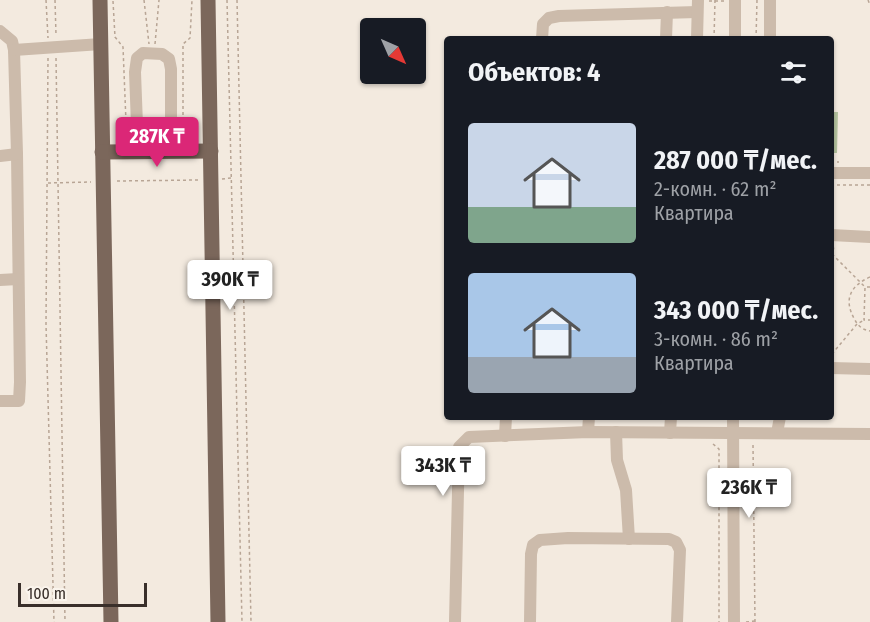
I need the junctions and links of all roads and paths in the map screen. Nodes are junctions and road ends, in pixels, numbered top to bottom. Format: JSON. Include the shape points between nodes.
{"nodes":[{"id":1,"x":46,"y":0,"type":"edge"},
{"id":2,"x":55,"y":0,"type":"edge"},
{"id":3,"x":100,"y":0,"type":"edge"},
{"id":4,"x":112,"y":0,"type":"edge"},
{"id":5,"x":144,"y":0,"type":"edge"},
{"id":6,"x":159,"y":0,"type":"edge"},
{"id":7,"x":192,"y":0,"type":"edge"},
{"id":8,"x":208,"y":0,"type":"edge"},
{"id":9,"x":227,"y":0,"type":"edge"},
{"id":10,"x":237,"y":0,"type":"edge"},
{"id":11,"x":715,"y":0,"type":"edge"},
{"id":12,"x":735,"y":0,"type":"edge"},
{"id":13,"x":757,"y":0,"type":"edge"},
{"id":14,"x":770,"y":0,"type":"edge"},
{"id":15,"x":868,"y":0,"type":"edge"},
{"id":16,"x":870,"y":5,"type":"edge"},
{"id":17,"x":698,"y":6,"type":"edge"},
{"id":18,"x":667,"y":12,"type":"junction"},
{"id":19,"x":0,"y":31,"type":"edge"},
{"id":20,"x":542,"y":36,"type":"edge"},
{"id":21,"x":666,"y":36,"type":"edge"},
{"id":22,"x":697,"y":36,"type":"edge"},
{"id":23,"x":714,"y":36,"type":"edge"},
{"id":24,"x":735,"y":36,"type":"edge"},
{"id":25,"x":756,"y":36,"type":"edge"},
{"id":26,"x":770,"y":36,"type":"edge"},
{"id":27,"x":101,"y":45,"type":"junction"},
{"id":28,"x":52,"y":47,"type":"junction"},
{"id":29,"x":14,"y":50,"type":"junction"},
{"id":30,"x":152,"y":53,"type":"junction"},
{"id":31,"x":127,"y":128,"type":"dead end"},
{"id":32,"x":171,"y":149,"type":"junction"},
{"id":33,"x":211,"y":151,"type":"junction"},
{"id":34,"x":102,"y":152,"type":"junction"},
{"id":35,"x":138,"y":152,"type":"junction"},
{"id":36,"x":17,"y":154,"type":"junction"},
{"id":37,"x":0,"y":156,"type":"edge"},
{"id":38,"x":834,"y":173,"type":"edge"},
{"id":39,"x":870,"y":173,"type":"edge"},
{"id":40,"x":231,"y":178,"type":"junction"},
{"id":41,"x":211,"y":180,"type":"junction"},
{"id":42,"x":104,"y":181,"type":"junction"},
{"id":43,"x":47,"y":183,"type":"junction"},
{"id":44,"x":58,"y":183,"type":"junction"},
{"id":45,"x":834,"y":185,"type":"edge"},
{"id":46,"x":870,"y":185,"type":"edge"},
{"id":47,"x":834,"y":235,"type":"edge"},
{"id":48,"x":870,"y":237,"type":"edge"},
{"id":49,"x":834,"y":256,"type":"edge"},
{"id":50,"x":870,"y":277,"type":"edge"},
{"id":51,"x":18,"y":279,"type":"junction"},
{"id":52,"x":0,"y":280,"type":"edge"},
{"id":53,"x":859,"y":282,"type":"junction"},
{"id":54,"x":865,"y":287,"type":"junction"},
{"id":55,"x":870,"y":287,"type":"edge"},
{"id":56,"x":864,"y":320,"type":"junction"},
{"id":57,"x":870,"y":320,"type":"edge"},
{"id":58,"x":857,"y":324,"type":"junction"},
{"id":59,"x":870,"y":331,"type":"edge"},
{"id":60,"x":834,"y":352,"type":"edge"},
{"id":61,"x":834,"y":368,"type":"edge"},
{"id":62,"x":870,"y":369,"type":"edge"},
{"id":63,"x":0,"y":401,"type":"edge"},
{"id":64,"x":507,"y":420,"type":"edge"},
{"id":65,"x":589,"y":420,"type":"edge"},
{"id":66,"x":671,"y":420,"type":"edge"},
{"id":67,"x":733,"y":420,"type":"edge"},
{"id":68,"x":779,"y":420,"type":"edge"},
{"id":69,"x":588,"y":432,"type":"junction"},
{"id":70,"x":616,"y":432,"type":"junction"},
{"id":71,"x":670,"y":433,"type":"junction"},
{"id":72,"x":712,"y":433,"type":"junction"},
{"id":73,"x":733,"y":433,"type":"junction"},
{"id":74,"x":752,"y":433,"type":"junction"},
{"id":75,"x":777,"y":433,"type":"junction"},
{"id":76,"x":870,"y":434,"type":"edge"},
{"id":77,"x":505,"y":436,"type":"junction"},
{"id":78,"x":629,"y":540,"type":"junction"},
{"id":79,"x":755,"y":621,"type":"edge"},
{"id":80,"x":54,"y":622,"type":"edge"},
{"id":81,"x":65,"y":622,"type":"edge"},
{"id":82,"x":111,"y":622,"type":"edge"},
{"id":83,"x":218,"y":622,"type":"edge"},
{"id":84,"x":242,"y":622,"type":"edge"},
{"id":85,"x":250,"y":622,"type":"edge"},
{"id":86,"x":455,"y":622,"type":"edge"},
{"id":87,"x":530,"y":622,"type":"edge"},
{"id":88,"x":677,"y":622,"type":"edge"},
{"id":89,"x":718,"y":622,"type":"edge"},
{"id":90,"x":734,"y":622,"type":"edge"},
{"id":91,"x":739,"y":622,"type":"edge"}],
"edges":[{"from":1,"to":28,"type":"path"},
{"from":2,"to":28,"type":"path"},
{"from":3,"to":27,"type":"main road"},
{"from":4,"to":31,"type":"path","via":[[115,37],[123,47]]},
{"from":5,"to":30,"type":"path"},
{"from":6,"to":30,"type":"path"},
{"from":7,"to":32,"type":"path","via":[[190,38],[183,44],[183,141]]},
{"from":8,"to":33,"type":"main road"},
{"from":9,"to":40,"type":"path"},
{"from":10,"to":85,"type":"path"},
{"from":11,"to":23,"type":"path"},
{"from":12,"to":24,"type":"street"},
{"from":13,"to":25,"type":"path"},
{"from":14,"to":26,"type":"street"},
{"from":15,"to":16,"type":"path"},
{"from":17,"to":18,"type":"street"},
{"from":17,"to":22,"type":"street"},
{"from":18,"to":20,"type":"street","via":[[559,16],[543,24]]},
{"from":18,"to":21,"type":"street"},
{"from":19,"to":29,"type":"street","via":[[12,41]]},
{"from":27,"to":28,"type":"street"},
{"from":27,"to":34,"type":"main road"},
{"from":28,"to":29,"type":"street"},
{"from":28,"to":43,"type":"path"},
{"from":28,"to":44,"type":"path"},
{"from":29,"to":36,"type":"street"},
{"from":30,"to":32,"type":"street","via":[[162,54],[171,69]]},
{"from":30,"to":35,"type":"street","via":[[137,58],[135,72]]},
{"from":32,"to":33,"type":"main road"},
{"from":32,"to":35,"type":"main road"},
{"from":33,"to":41,"type":"main road"},
{"from":34,"to":35,"type":"main road"},
{"from":34,"to":42,"type":"main road"},
{"from":36,"to":37,"type":"street"},
{"from":36,"to":51,"type":"street"},
{"from":38,"to":39,"type":"street"},
{"from":40,"to":41,"type":"path"},
{"from":40,"to":84,"type":"path"},
{"from":41,"to":42,"type":"path"},
{"from":41,"to":83,"type":"main road"},
{"from":42,"to":44,"type":"path"},
{"from":42,"to":82,"type":"main road"},
{"from":43,"to":44,"type":"path"},
{"from":43,"to":80,"type":"path","via":[[46,324]]},
{"from":44,"to":81,"type":"path"},
{"from":45,"to":46,"type":"path"},
{"from":47,"to":48,"type":"street"},
{"from":49,"to":53,"type":"path"},
{"from":50,"to":53,"type":"path"},
{"from":51,"to":52,"type":"street"},
{"from":51,"to":63,"type":"street","via":[[20,401]]},
{"from":53,"to":54,"type":"path"},
{"from":53,"to":58,"type":"path","via":[[850,294],[848,308]]},
{"from":54,"to":55,"type":"path"},
{"from":54,"to":56,"type":"path"},
{"from":56,"to":57,"type":"path"},
{"from":56,"to":58,"type":"path"},
{"from":58,"to":59,"type":"path"},
{"from":58,"to":60,"type":"path"},
{"from":61,"to":62,"type":"street"},
{"from":64,"to":77,"type":"street"},
{"from":65,"to":69,"type":"street"},
{"from":66,"to":71,"type":"street"},
{"from":67,"to":73,"type":"street"},
{"from":68,"to":75,"type":"street"},
{"from":69,"to":70,"type":"street"},
{"from":69,"to":77,"type":"street"},
{"from":70,"to":71,"type":"street"},
{"from":70,"to":78,"type":"street"},
{"from":71,"to":72,"type":"street"},
{"from":72,"to":73,"type":"street"},
{"from":72,"to":89,"type":"path","via":[[713,443],[719,449]]},
{"from":73,"to":74,"type":"street"},
{"from":73,"to":90,"type":"street"},
{"from":74,"to":75,"type":"street"},
{"from":74,"to":79,"type":"path"},
{"from":75,"to":76,"type":"street"},
{"from":77,"to":86,"type":"street","via":[[468,437],[459,447]]},
{"from":78,"to":87,"type":"street","via":[[568,538],[540,540],[533,545]]},
{"from":78,"to":88,"type":"street","via":[[676,542],[680,550]]},
{"from":79,"to":91,"type":"path"}]}
